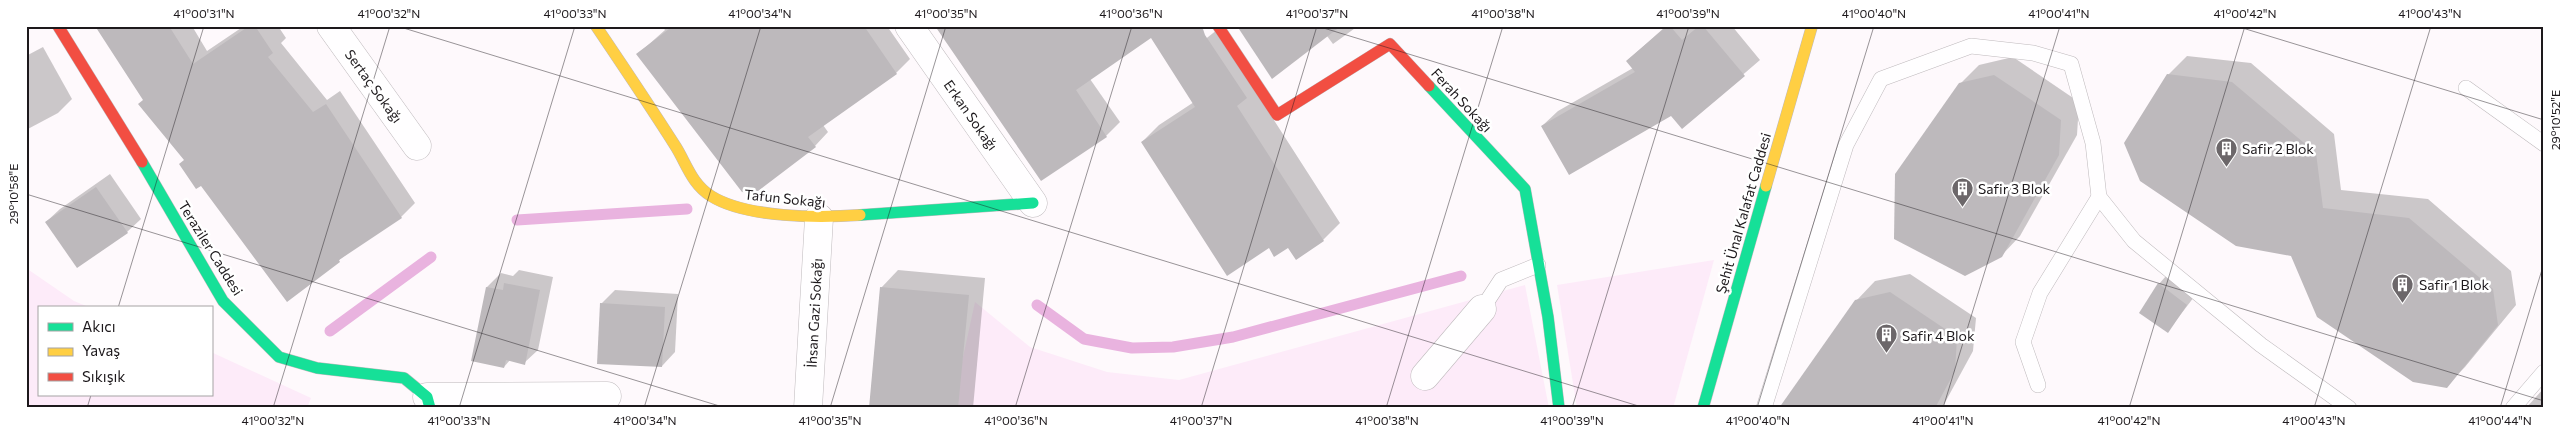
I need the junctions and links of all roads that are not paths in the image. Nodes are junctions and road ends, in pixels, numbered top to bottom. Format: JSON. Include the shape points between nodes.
{"nodes":[{"id":1,"x":58,"y":26,"type":"edge"},
{"id":2,"x":332,"y":26,"type":"edge"},
{"id":3,"x":596,"y":26,"type":"edge"},
{"id":4,"x":909,"y":26,"type":"edge"},
{"id":5,"x":1218,"y":26,"type":"edge"},
{"id":6,"x":1812,"y":26,"type":"edge"},
{"id":7,"x":2466,"y":88,"type":"dead end"},
{"id":8,"x":2544,"y":144,"type":"edge"},
{"id":9,"x":417,"y":146,"type":"dead end"},
{"id":10,"x":2099,"y":197,"type":"junction"},
{"id":11,"x":1033,"y":203,"type":"joint"},
{"id":12,"x":819,"y":218,"type":"junction"},
{"id":13,"x":1538,"y":265,"type":"junction"},
{"id":14,"x":1482,"y":309,"type":"joint"},
{"id":15,"x":2544,"y":372,"type":"edge"},
{"id":16,"x":1425,"y":376,"type":"dead end"},
{"id":17,"x":2038,"y":385,"type":"dead end"},
{"id":18,"x":607,"y":396,"type":"dead end"},
{"id":19,"x":429,"y":402,"type":"edge"},
{"id":20,"x":808,"y":408,"type":"edge"},
{"id":21,"x":1559,"y":408,"type":"edge"},
{"id":22,"x":1703,"y":408,"type":"edge"},
{"id":23,"x":1764,"y":408,"type":"edge"},
{"id":24,"x":2349,"y":408,"type":"edge"},
{"id":25,"x":2513,"y":408,"type":"edge"}],
"edges":[{"from":1,"to":19,"type":"street","name":"Teraziler Caddesi","via":[[223,301],[279,357],[317,368],[404,378]]},
{"from":2,"to":9,"type":"street","name":"Sertaç Sokağı"},
{"from":3,"to":12,"type":"street","name":"Tafun Sokağı","via":[[677,149],[690,176],[710,195],[734,207]]},
{"from":4,"to":11,"type":"street","name":"Erkan Sokağı"},
{"from":5,"to":13,"type":"street","name":"Ferah Sokağı","via":[[1277,115],[1390,44],[1525,189]]},
{"from":6,"to":22,"type":"street","name":"Şehit Ünal Kalafat Caddesi"},
{"from":7,"to":8,"type":"lane"},
{"from":10,"to":17,"type":"lane","via":[[2040,292],[2023,342]]},
{"from":10,"to":23,"type":"lane","via":[[2093,143],[2071,64],[2033,53],[1971,46],[1881,79],[1846,145]]},
{"from":10,"to":24,"type":"lane","via":[[2134,241],[2172,275]]},
{"from":11,"to":12,"type":"street","name":"Tafun Sokağı"},
{"from":12,"to":20,"type":"street","name":"İhsan Gazi Sokağı"},
{"from":13,"to":14,"type":"lane","via":[[1501,280]]},
{"from":13,"to":21,"type":"street","name":"Ferah Sokağı"},
{"from":14,"to":16,"type":"street"},
{"from":15,"to":25,"type":"lane"},
{"from":18,"to":19,"type":"street"}]}
